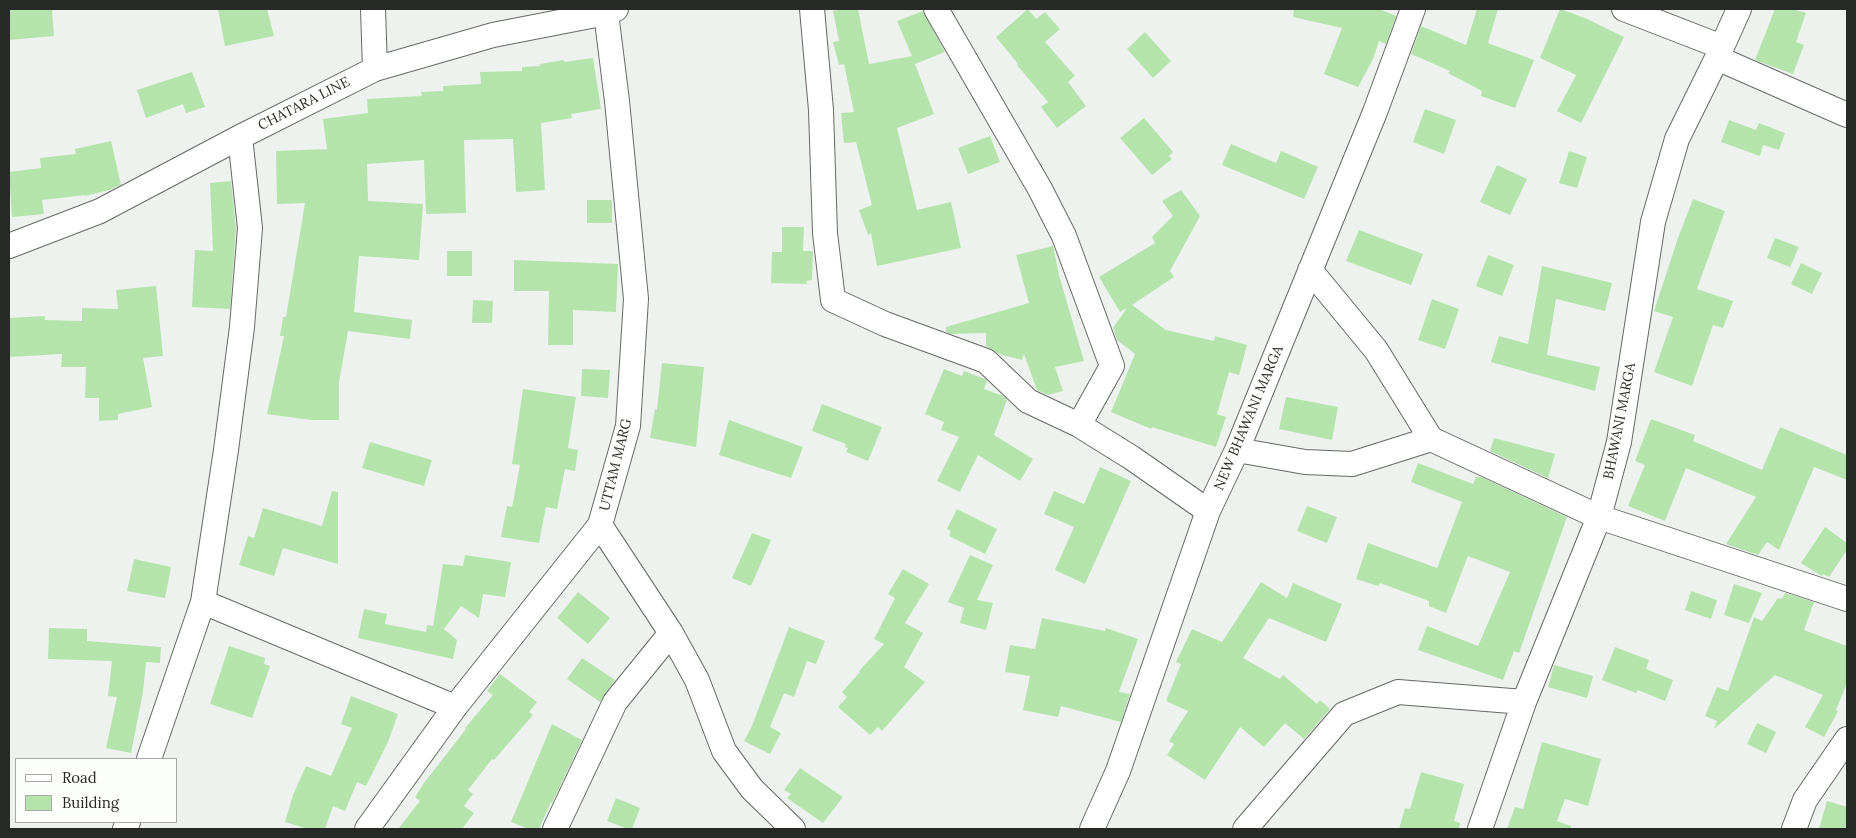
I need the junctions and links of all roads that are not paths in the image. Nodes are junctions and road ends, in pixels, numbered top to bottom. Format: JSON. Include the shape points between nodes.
{"nodes":[{"id":1,"x":372,"y":9,"type":"edge"},
{"id":2,"x":812,"y":9,"type":"edge"},
{"id":3,"x":936,"y":9,"type":"edge"},
{"id":4,"x":1413,"y":9,"type":"edge"},
{"id":5,"x":1624,"y":9,"type":"edge"},
{"id":6,"x":1740,"y":9,"type":"edge"},
{"id":7,"x":611,"y":11,"type":"edge"},
{"id":8,"x":1720,"y":53,"type":"junction"},
{"id":9,"x":375,"y":68,"type":"junction"},
{"id":10,"x":1847,"y":115,"type":"edge"},
{"id":11,"x":240,"y":137,"type":"junction"},
{"id":12,"x":9,"y":246,"type":"edge"},
{"id":13,"x":1310,"y":270,"type":"junction"},
{"id":14,"x":1079,"y":425,"type":"junction"},
{"id":15,"x":1431,"y":439,"type":"junction"},
{"id":16,"x":1236,"y":450,"type":"junction"},
{"id":17,"x":1208,"y":511,"type":"junction"},
{"id":18,"x":1599,"y":517,"type":"junction"},
{"id":19,"x":600,"y":525,"type":"junction"},
{"id":20,"x":1847,"y":599,"type":"edge"},
{"id":21,"x":202,"y":602,"type":"junction"},
{"id":22,"x":671,"y":633,"type":"junction"},
{"id":23,"x":1524,"y":702,"type":"junction"},
{"id":24,"x":455,"y":707,"type":"junction"},
{"id":25,"x":1847,"y":738,"type":"edge"},
{"id":26,"x":149,"y":758,"type":"edge"},
{"id":27,"x":367,"y":829,"type":"edge"},
{"id":28,"x":555,"y":829,"type":"edge"},
{"id":29,"x":793,"y":829,"type":"edge"},
{"id":30,"x":1092,"y":829,"type":"edge"},
{"id":31,"x":1245,"y":829,"type":"edge"},
{"id":32,"x":1480,"y":829,"type":"edge"},
{"id":33,"x":1794,"y":829,"type":"edge"}],
"edges":[{"from":1,"to":9,"type":"street"},
{"from":2,"to":14,"type":"street","via":[[821,110],[825,233],[833,300],[885,324],[986,361],[1028,401]]},
{"from":3,"to":14,"type":"street","via":[[1064,236],[1112,366]]},
{"from":4,"to":13,"type":"street","name":"NEW BHAWANI MARGA"},
{"from":5,"to":8,"type":"street"},
{"from":6,"to":8,"type":"street","name":"BHAWANI MARGA"},
{"from":7,"to":9,"type":"street","name":"CHATARA LINE","via":[[493,35]]},
{"from":7,"to":19,"type":"street","name":"UTTAM MARG","via":[[636,299],[628,426]]},
{"from":8,"to":10,"type":"street"},
{"from":8,"to":18,"type":"street","name":"BHAWANI MARGA","via":[[1677,139],[1654,222],[1618,442]]},
{"from":9,"to":11,"type":"street","name":"CHATARA LINE"},
{"from":11,"to":12,"type":"street","name":"CHATARA LINE","via":[[100,211]]},
{"from":11,"to":21,"type":"street","via":[[250,228],[247,268],[228,431]]},
{"from":13,"to":15,"type":"street","via":[[1376,350]]},
{"from":13,"to":16,"type":"street","name":"NEW BHAWANI MARGA"},
{"from":14,"to":17,"type":"street"},
{"from":15,"to":16,"type":"street","via":[[1352,464],[1305,462]]},
{"from":15,"to":18,"type":"street"},
{"from":16,"to":17,"type":"street","name":"NEW BHAWANI MARGA"},
{"from":17,"to":30,"type":"street","name":"NEW BHAWANI MARGA","via":[[1118,771]]},
{"from":18,"to":20,"type":"street"},
{"from":18,"to":23,"type":"street","name":"BHAWANI MARGA"},
{"from":19,"to":22,"type":"street","name":"UTTAM MARG"},
{"from":19,"to":24,"type":"street"},
{"from":21,"to":24,"type":"street"},
{"from":21,"to":26,"type":"street"},
{"from":22,"to":28,"type":"street","via":[[615,702]]},
{"from":22,"to":29,"type":"street","name":"UTTAM MARG","via":[[697,680],[724,751],[752,790]]},
{"from":23,"to":31,"type":"street","via":[[1398,692],[1344,714]]},
{"from":23,"to":32,"type":"street","name":"BHAWANI MARGA"},
{"from":24,"to":27,"type":"street"},
{"from":25,"to":33,"type":"street","via":[[1805,800]]}]}
